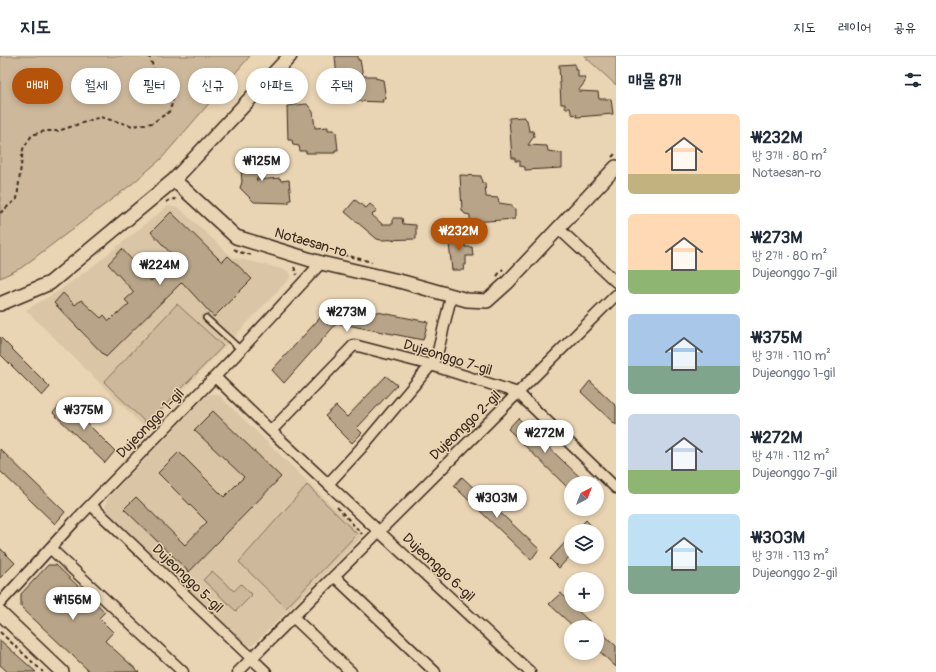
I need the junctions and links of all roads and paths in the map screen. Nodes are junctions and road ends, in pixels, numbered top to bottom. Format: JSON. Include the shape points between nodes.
{"nodes":[{"id":1,"x":149,"y":56,"type":"edge"},
{"id":2,"x":290,"y":56,"type":"edge"},
{"id":3,"x":616,"y":153,"type":"edge"},
{"id":4,"x":613,"y":162,"type":"edge"},
{"id":5,"x":174,"y":180,"type":"junction"},
{"id":6,"x":183,"y":200,"type":"dead end"},
{"id":7,"x":162,"y":204,"type":"dead end"},
{"id":8,"x":0,"y":213,"type":"edge"},
{"id":9,"x":558,"y":228,"type":"junction"},
{"id":10,"x":233,"y":248,"type":"dead end"},
{"id":11,"x":337,"y":253,"type":"dead end"},
{"id":12,"x":254,"y":255,"type":"dead end"},
{"id":13,"x":321,"y":263,"type":"junction"},
{"id":14,"x":379,"y":264,"type":"dead end"},
{"id":15,"x":292,"y":265,"type":"dead end"},
{"id":16,"x":504,"y":268,"type":"dead end"},
{"id":17,"x":297,"y":274,"type":"dead end"},
{"id":18,"x":493,"y":279,"type":"dead end"},
{"id":19,"x":616,"y":282,"type":"edge"},
{"id":20,"x":616,"y":295,"type":"edge"},
{"id":21,"x":450,"y":297,"type":"junction"},
{"id":22,"x":0,"y":304,"type":"edge"},
{"id":23,"x":206,"y":318,"type":"dead end"},
{"id":24,"x":240,"y":349,"type":"junction"},
{"id":25,"x":431,"y":365,"type":"junction"},
{"id":26,"x":215,"y":377,"type":"junction"},
{"id":27,"x":518,"y":393,"type":"junction"},
{"id":28,"x":271,"y":432,"type":"junction"},
{"id":29,"x":328,"y":484,"type":"junction"},
{"id":30,"x":616,"y":488,"type":"edge"},
{"id":31,"x":91,"y":505,"type":"junction"},
{"id":32,"x":336,"y":506,"type":"dead end"},
{"id":33,"x":379,"y":530,"type":"junction"},
{"id":34,"x":362,"y":539,"type":"dead end"},
{"id":35,"x":50,"y":548,"type":"junction"},
{"id":36,"x":334,"y":576,"type":"junction"},
{"id":37,"x":0,"y":603,"type":"edge"},
{"id":38,"x":0,"y":613,"type":"edge"},
{"id":39,"x":293,"y":618,"type":"junction"},
{"id":40,"x":0,"y":632,"type":"edge"},
{"id":41,"x":252,"y":658,"type":"junction"},
{"id":42,"x":529,"y":671,"type":"edge"},
{"id":43,"x":43,"y":672,"type":"edge"},
{"id":44,"x":62,"y":672,"type":"edge"},
{"id":45,"x":183,"y":672,"type":"edge"},
{"id":46,"x":238,"y":672,"type":"edge"},
{"id":47,"x":266,"y":672,"type":"edge"},
{"id":48,"x":351,"y":672,"type":"edge"},
{"id":49,"x":435,"y":672,"type":"edge"}],
"edges":[{"from":1,"to":8,"type":"path","via":[[156,74],[168,89],[173,101],[169,112],[152,123],[133,126],[100,117],[58,131],[32,134],[23,149],[17,199]]},
{"from":2,"to":5,"type":"street"},
{"from":3,"to":4,"type":"path"},
{"from":4,"to":9,"type":"street","name":"Notaesan-ro"},
{"from":5,"to":13,"type":"street","name":"Notaesan-ro","via":[[236,237]]},
{"from":5,"to":22,"type":"street","via":[[50,283]]},
{"from":6,"to":7,"type":"path","via":[[172,199]]},
{"from":9,"to":19,"type":"street"},
{"from":9,"to":21,"type":"street","name":"Notaesan-ro","via":[[488,301]]},
{"from":10,"to":12,"type":"path","via":[[238,252]]},
{"from":11,"to":14,"type":"path"},
{"from":13,"to":21,"type":"street","name":"Notaesan-ro","via":[[403,282]]},
{"from":13,"to":24,"type":"street","name":"Dujeonggo 1-gil"},
{"from":15,"to":17,"type":"path","via":[[296,268]]},
{"from":16,"to":18,"type":"path"},
{"from":20,"to":27,"type":"street","name":"Dujeonggo 2-gil"},
{"from":21,"to":25,"type":"street","via":[[437,355]]},
{"from":23,"to":24,"type":"lane"},
{"from":24,"to":26,"type":"street","name":"Dujeonggo 1-gil"},
{"from":25,"to":27,"type":"street","name":"Dujeonggo 7-gil"},
{"from":25,"to":28,"type":"street","name":"Dujeonggo 7-gil","via":[[354,345]]},
{"from":25,"to":29,"type":"street"},
{"from":26,"to":28,"type":"street","name":"Dujeonggo 6-gil"},
{"from":26,"to":31,"type":"street","name":"Dujeonggo 1-gil"},
{"from":27,"to":30,"type":"street","name":"Dujeonggo 7-gil"},
{"from":27,"to":33,"type":"street","name":"Dujeonggo 2-gil"},
{"from":28,"to":29,"type":"street","name":"Dujeonggo 6-gil"},
{"from":29,"to":33,"type":"street","name":"Dujeonggo 6-gil"},
{"from":31,"to":35,"type":"street","name":"Dujeonggo 1-gil"},
{"from":31,"to":41,"type":"street","name":"Dujeonggo 5-gil"},
{"from":32,"to":34,"type":"path","via":[[362,532]]},
{"from":33,"to":36,"type":"street","name":"Dujeonggo 2-gil"},
{"from":33,"to":42,"type":"street","name":"Dujeonggo 6-gil"},
{"from":35,"to":37,"type":"street","name":"Dujeonggo 1-gil"},
{"from":35,"to":45,"type":"street"},
{"from":36,"to":39,"type":"street","name":"Dujeonggo 2-gil"},
{"from":36,"to":49,"type":"street"},
{"from":38,"to":44,"type":"street"},
{"from":39,"to":41,"type":"street","name":"Dujeonggo 2-gil"},
{"from":39,"to":48,"type":"street"},
{"from":40,"to":43,"type":"path"},
{"from":41,"to":46,"type":"street","name":"Dujeonggo 2-gil"},
{"from":41,"to":47,"type":"street","name":"Dujeonggo 5-gil"}]}
